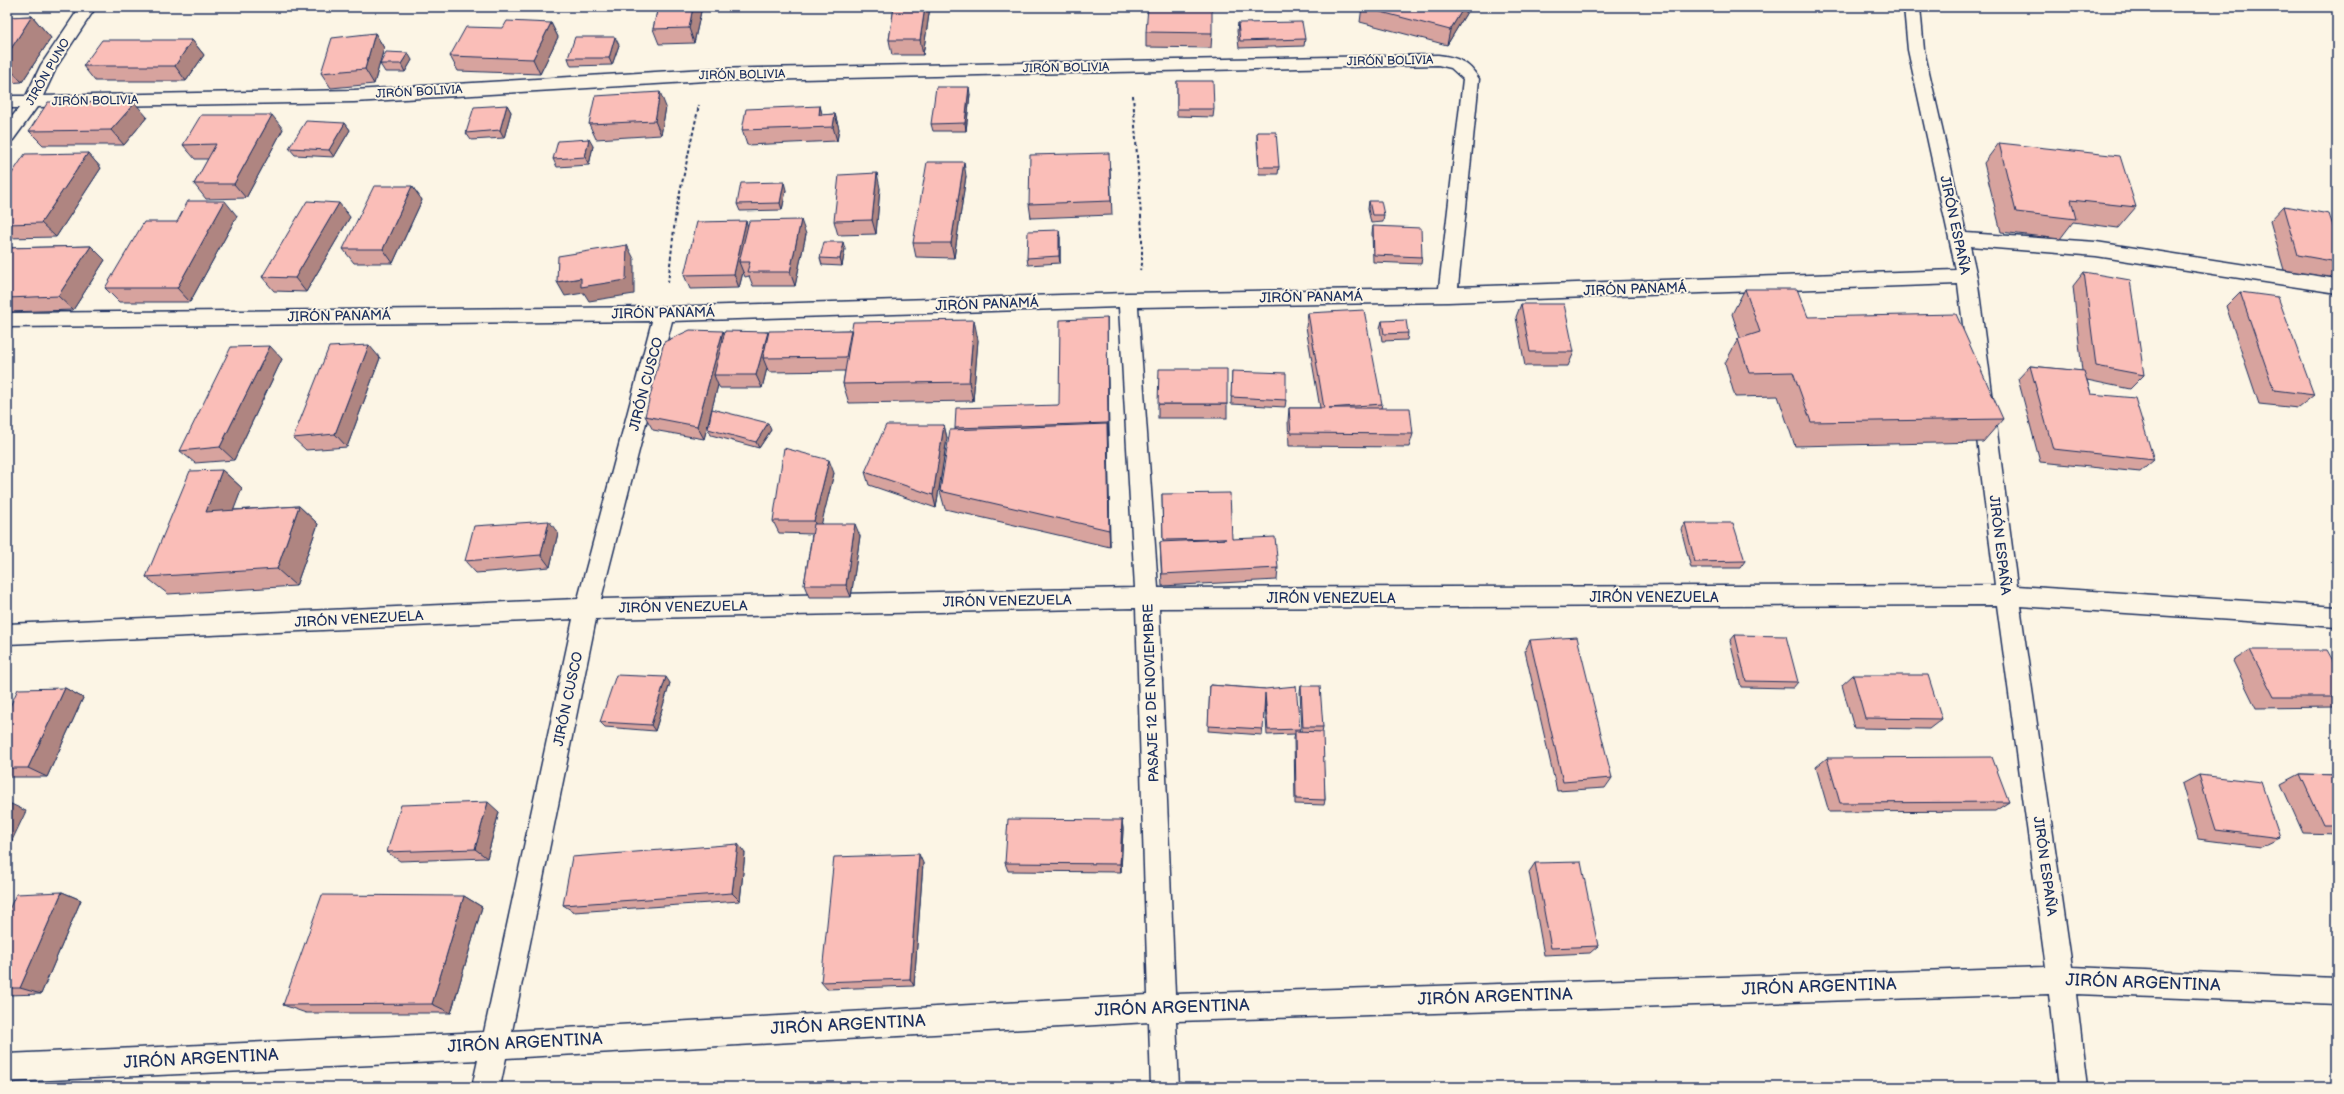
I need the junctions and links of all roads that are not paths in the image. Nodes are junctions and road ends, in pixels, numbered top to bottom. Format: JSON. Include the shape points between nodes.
{"nodes":[{"id":1,"x":88,"y":7,"type":"edge"},
{"id":2,"x":1912,"y":7,"type":"edge"},
{"id":3,"x":7,"y":102,"type":"edge"},
{"id":4,"x":31,"y":103,"type":"junction"},
{"id":5,"x":7,"y":136,"type":"edge"},
{"id":6,"x":1960,"y":240,"type":"junction"},
{"id":7,"x":1967,"y":277,"type":"junction"},
{"id":8,"x":2337,"y":286,"type":"edge"},
{"id":9,"x":1448,"y":295,"type":"junction"},
{"id":10,"x":1128,"y":300,"type":"junction"},
{"id":11,"x":664,"y":314,"type":"junction"},
{"id":12,"x":7,"y":320,"type":"edge"},
{"id":13,"x":2007,"y":595,"type":"junction"},
{"id":14,"x":1147,"y":598,"type":"junction"},
{"id":15,"x":587,"y":609,"type":"junction"},
{"id":16,"x":2337,"y":617,"type":"edge"},
{"id":17,"x":7,"y":634,"type":"edge"},
{"id":18,"x":2061,"y":980,"type":"junction"},
{"id":19,"x":2337,"y":991,"type":"edge"},
{"id":20,"x":1162,"y":1008,"type":"junction"},
{"id":21,"x":497,"y":1044,"type":"junction"},
{"id":22,"x":7,"y":1068,"type":"edge"},
{"id":23,"x":486,"y":1087,"type":"edge"},
{"id":24,"x":1165,"y":1087,"type":"edge"},
{"id":25,"x":2073,"y":1087,"type":"edge"}],
"edges":[{"from":1,"to":4,"type":"street","name":"JIRÓN PUNO","via":[[49,65]]},
{"from":2,"to":6,"type":"street","name":"JIRÓN ESPAÑA","via":[[1916,50]]},
{"from":3,"to":4,"type":"street","name":"JIRÓN BOLIVIA"},
{"from":4,"to":5,"type":"street","name":"JIRÓN PUNO"},
{"from":4,"to":9,"type":"street","name":"JIRÓN BOLIVIA","via":[[354,96],[706,75],[1438,60],[1453,62],[1466,69],[1470,78]]},
{"from":6,"to":7,"type":"street","name":"JIRÓN ESPAÑA"},
{"from":6,"to":8,"type":"street","via":[[2096,249]]},
{"from":7,"to":9,"type":"street","name":"JIRÓN PANAMÁ"},
{"from":7,"to":13,"type":"street","name":"JIRÓN ESPAÑA"},
{"from":9,"to":10,"type":"street","name":"JIRÓN PANAMÁ"},
{"from":10,"to":11,"type":"street","name":"JIRÓN PANAMÁ"},
{"from":10,"to":14,"type":"street","name":"PASAJE 12 DE NOVIEMBRE"},
{"from":11,"to":12,"type":"street","name":"JIRÓN PANAMÁ"},
{"from":11,"to":15,"type":"street","name":"JIRÓN CUSCO"},
{"from":13,"to":14,"type":"street","name":"JIRÓN VENEZUELA"},
{"from":13,"to":16,"type":"street","name":"JIRÓN VENEZUELA"},
{"from":13,"to":18,"type":"street","name":"JIRÓN ESPAÑA"},
{"from":14,"to":15,"type":"street","name":"JIRÓN VENEZUELA"},
{"from":14,"to":20,"type":"street","name":"PASAJE 12 DE NOVIEMBRE"},
{"from":15,"to":17,"type":"street","name":"JIRÓN VENEZUELA"},
{"from":15,"to":21,"type":"street","name":"JIRÓN CUSCO"},
{"from":18,"to":19,"type":"street","name":"JIRÓN ARGENTINA"},
{"from":18,"to":20,"type":"street","name":"JIRÓN ARGENTINA"},
{"from":18,"to":25,"type":"street","name":"JIRÓN ESPAÑA"},
{"from":20,"to":21,"type":"street","name":"JIRÓN ARGENTINA"},
{"from":20,"to":24,"type":"street","name":"PASAJE 12 DE NOVIEMBRE"},
{"from":21,"to":22,"type":"street","name":"JIRÓN ARGENTINA"},
{"from":21,"to":23,"type":"street","name":"JIRÓN CUSCO"}]}
